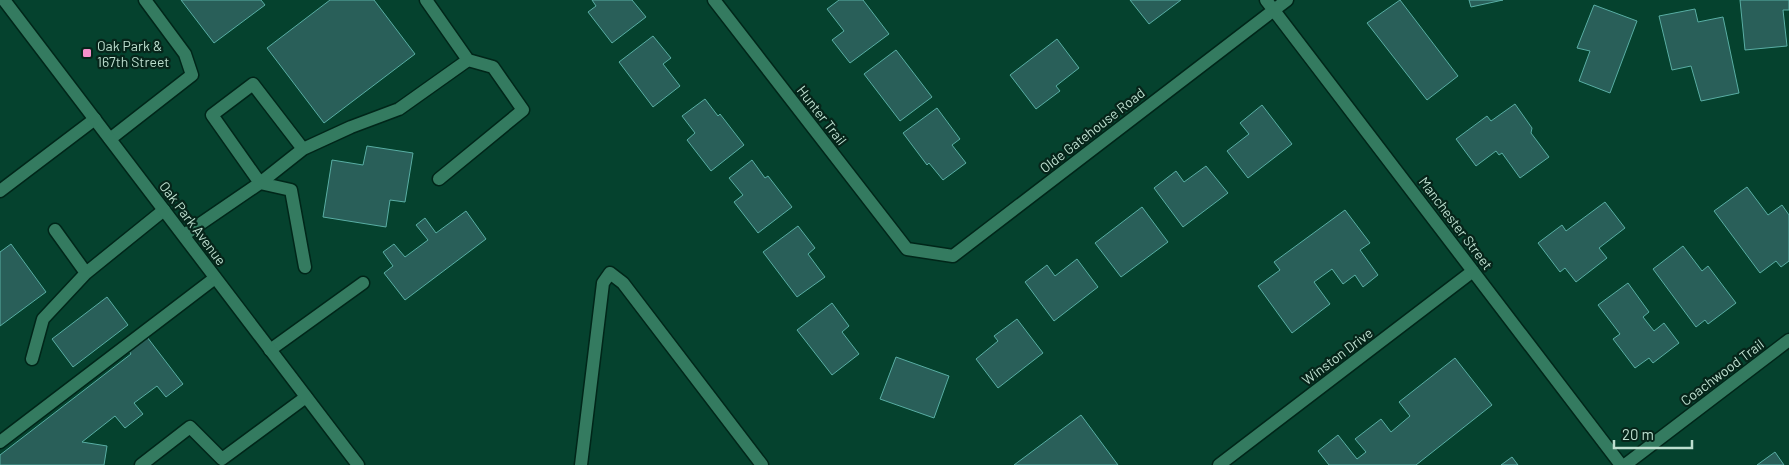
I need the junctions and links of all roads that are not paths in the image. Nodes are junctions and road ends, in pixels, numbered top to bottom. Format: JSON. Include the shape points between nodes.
{"nodes":[{"id":1,"x":4,"y":0,"type":"edge"},
{"id":2,"x":146,"y":0,"type":"edge"},
{"id":3,"x":426,"y":0,"type":"edge"},
{"id":4,"x":714,"y":0,"type":"edge"},
{"id":5,"x":1287,"y":0,"type":"edge"},
{"id":6,"x":1270,"y":5,"type":"edge"},
{"id":7,"x":468,"y":60,"type":"junction"},
{"id":8,"x":94,"y":119,"type":"junction"},
{"id":9,"x":110,"y":139,"type":"junction"},
{"id":10,"x":303,"y":149,"type":"junction"},
{"id":11,"x":439,"y":179,"type":"dead end"},
{"id":12,"x":260,"y":183,"type":"junction"},
{"id":13,"x":1,"y":189,"type":"edge"},
{"id":14,"x":164,"y":210,"type":"junction"},
{"id":15,"x":55,"y":230,"type":"dead end"},
{"id":16,"x":184,"y":235,"type":"junction"},
{"id":17,"x":907,"y":249,"type":"joint"},
{"id":18,"x":305,"y":268,"type":"dead end"},
{"id":19,"x":1473,"y":271,"type":"junction"},
{"id":20,"x":86,"y":273,"type":"junction"},
{"id":21,"x":215,"y":278,"type":"junction"},
{"id":22,"x":363,"y":283,"type":"dead end"},
{"id":23,"x":1789,"y":340,"type":"edge"},
{"id":24,"x":270,"y":350,"type":"junction"},
{"id":25,"x":32,"y":359,"type":"dead end"},
{"id":26,"x":306,"y":397,"type":"junction"},
{"id":27,"x":0,"y":442,"type":"edge"},
{"id":28,"x":224,"y":462,"type":"edge"},
{"id":29,"x":141,"y":465,"type":"edge"},
{"id":30,"x":358,"y":465,"type":"edge"},
{"id":31,"x":581,"y":465,"type":"edge"},
{"id":32,"x":762,"y":465,"type":"edge"},
{"id":33,"x":1219,"y":465,"type":"edge"},
{"id":34,"x":1622,"y":465,"type":"edge"},
{"id":35,"x":1625,"y":465,"type":"edge"}],
"edges":[{"from":1,"to":8,"type":"street","name":"Oak Park Avenue"},
{"from":2,"to":9,"type":"street","via":[[185,54],[192,75]]},
{"from":3,"to":7,"type":"street"},
{"from":4,"to":17,"type":"street","name":"Hunter Trail"},
{"from":5,"to":6,"type":"street","name":"Olde Gatehouse Road"},
{"from":6,"to":17,"type":"street","name":"Olde Gatehouse Road","via":[[953,256]]},
{"from":6,"to":19,"type":"street","name":"Manchester Street"},
{"from":7,"to":10,"type":"street","via":[[399,109]]},
{"from":7,"to":11,"type":"street","via":[[493,67],[523,110]]},
{"from":8,"to":9,"type":"street","name":"Oak Park Avenue"},
{"from":8,"to":13,"type":"street"},
{"from":9,"to":14,"type":"street","name":"Oak Park Avenue"},
{"from":10,"to":12,"type":"street"},
{"from":10,"to":12,"type":"street","via":[[253,84],[212,115]]},
{"from":12,"to":16,"type":"street"},
{"from":12,"to":18,"type":"street","via":[[291,190]]},
{"from":14,"to":16,"type":"street","name":"Oak Park Avenue"},
{"from":14,"to":20,"type":"street"},
{"from":15,"to":20,"type":"street"},
{"from":16,"to":21,"type":"street","name":"Oak Park Avenue"},
{"from":19,"to":33,"type":"street","name":"Winston Drive"},
{"from":19,"to":34,"type":"street","name":"Manchester Street"},
{"from":20,"to":25,"type":"street","via":[[43,319]]},
{"from":21,"to":24,"type":"street","name":"Oak Park Avenue"},
{"from":21,"to":27,"type":"street"},
{"from":22,"to":24,"type":"street"},
{"from":23,"to":35,"type":"street","name":"Coachwood Trail"},
{"from":24,"to":26,"type":"street","name":"Oak Park Avenue"},
{"from":26,"to":28,"type":"street"},
{"from":26,"to":30,"type":"street","name":"Oak Park Avenue"},
{"from":28,"to":29,"type":"street","via":[[190,427]]},
{"from":31,"to":32,"type":"street","via":[[603,283],[610,273],[623,283]]}]}
